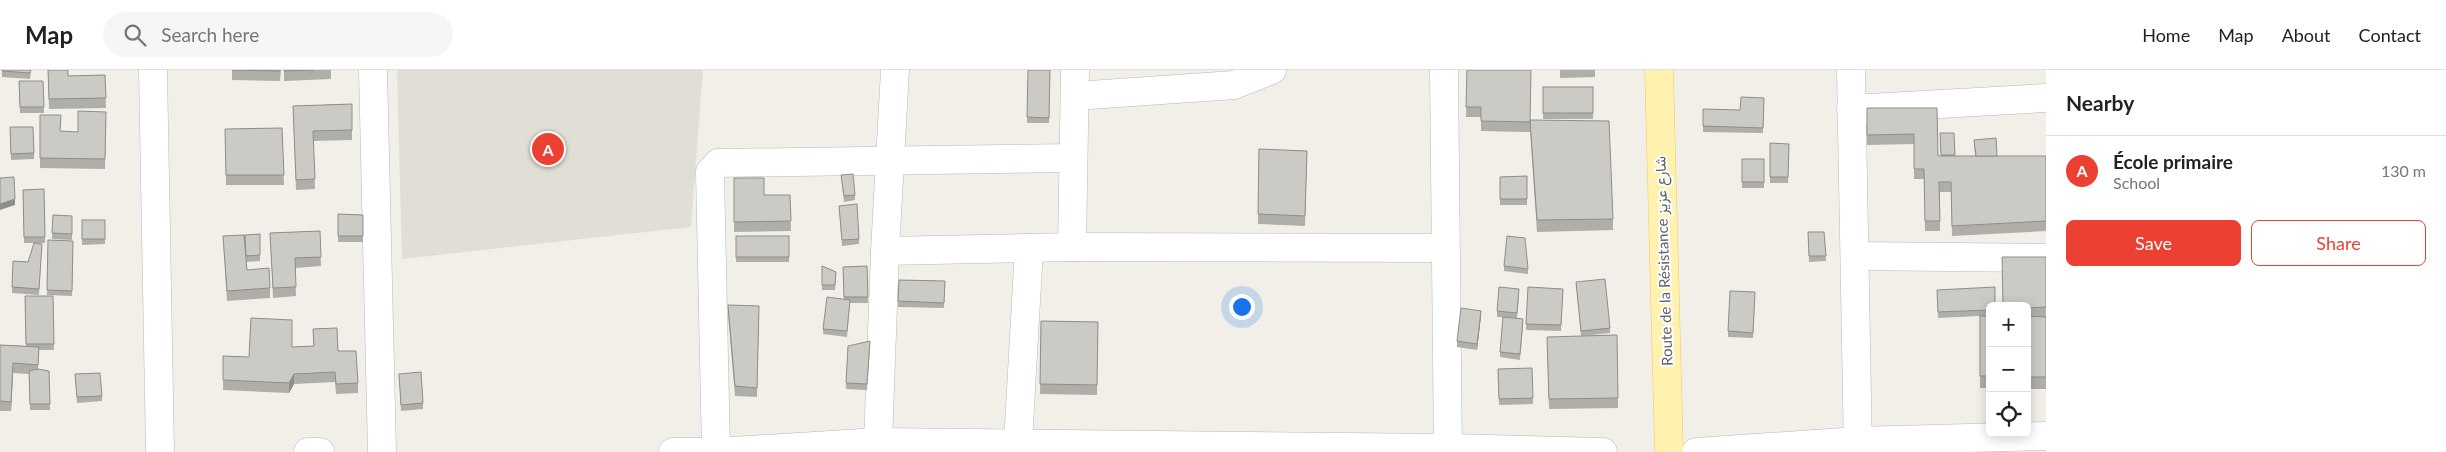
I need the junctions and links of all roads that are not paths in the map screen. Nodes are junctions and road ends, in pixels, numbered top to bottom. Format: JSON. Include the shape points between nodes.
{"nodes":[{"id":1,"x":153,"y":70,"type":"edge"},
{"id":2,"x":373,"y":70,"type":"edge"},
{"id":3,"x":895,"y":70,"type":"edge"},
{"id":4,"x":1272,"y":70,"type":"edge"},
{"id":5,"x":1444,"y":70,"type":"edge"},
{"id":6,"x":1658,"y":70,"type":"edge"},
{"id":7,"x":1851,"y":70,"type":"edge"},
{"id":8,"x":1075,"y":83,"type":"edge"},
{"id":9,"x":2046,"y":98,"type":"edge"},
{"id":10,"x":1851,"y":109,"type":"junction"},
{"id":11,"x":1073,"y":158,"type":"junction"},
{"id":12,"x":891,"y":162,"type":"junction"},
{"id":13,"x":1072,"y":247,"type":"junction"},
{"id":14,"x":1029,"y":248,"type":"junction"},
{"id":15,"x":1445,"y":248,"type":"junction"},
{"id":16,"x":886,"y":251,"type":"junction"},
{"id":17,"x":1855,"y":256,"type":"junction"},
{"id":18,"x":2046,"y":258,"type":"edge"},
{"id":19,"x":2046,"y":436,"type":"edge"},
{"id":20,"x":878,"y":442,"type":"junction"},
{"id":21,"x":1018,"y":443,"type":"junction"},
{"id":22,"x":910,"y":447,"type":"edge"},
{"id":23,"x":1858,"y":447,"type":"edge"},
{"id":24,"x":1087,"y":448,"type":"edge"},
{"id":25,"x":780,"y":450,"type":"edge"},
{"id":26,"x":1448,"y":450,"type":"edge"},
{"id":27,"x":160,"y":452,"type":"edge"},
{"id":28,"x":308,"y":452,"type":"edge"},
{"id":29,"x":315,"y":452,"type":"edge"},
{"id":30,"x":320,"y":452,"type":"edge"},
{"id":31,"x":382,"y":452,"type":"edge"},
{"id":32,"x":673,"y":452,"type":"edge"},
{"id":33,"x":716,"y":452,"type":"edge"},
{"id":34,"x":1603,"y":452,"type":"edge"},
{"id":35,"x":1669,"y":452,"type":"edge"},
{"id":36,"x":1696,"y":452,"type":"edge"}],
"edges":[{"from":1,"to":27,"type":"street"},
{"from":2,"to":31,"type":"street"},
{"from":3,"to":12,"type":"street"},
{"from":4,"to":8,"type":"street","via":[[1234,85]]},
{"from":5,"to":15,"type":"street"},
{"from":6,"to":35,"type":"main road","name":"Route de la Résistance شارع عزيز"},
{"from":7,"to":10,"type":"street"},
{"from":8,"to":11,"type":"street"},
{"from":9,"to":10,"type":"street"},
{"from":10,"to":17,"type":"street"},
{"from":11,"to":12,"type":"street"},
{"from":11,"to":13,"type":"street"},
{"from":12,"to":16,"type":"street"},
{"from":12,"to":33,"type":"street","via":[[718,163],[713,167],[710,172]]},
{"from":13,"to":14,"type":"street"},
{"from":13,"to":15,"type":"street"},
{"from":14,"to":16,"type":"street"},
{"from":14,"to":21,"type":"street"},
{"from":15,"to":26,"type":"street"},
{"from":16,"to":20,"type":"street"},
{"from":17,"to":18,"type":"street"},
{"from":17,"to":23,"type":"street"},
{"from":19,"to":23,"type":"street"},
{"from":20,"to":22,"type":"street"},
{"from":20,"to":25,"type":"street"},
{"from":21,"to":22,"type":"street"},
{"from":21,"to":24,"type":"street"},
{"from":23,"to":36,"type":"street"},
{"from":24,"to":26,"type":"street"},
{"from":25,"to":33,"type":"street"},
{"from":26,"to":34,"type":"street"},
{"from":28,"to":29,"type":"street"},
{"from":29,"to":30,"type":"street"},
{"from":32,"to":33,"type":"street"}]}
